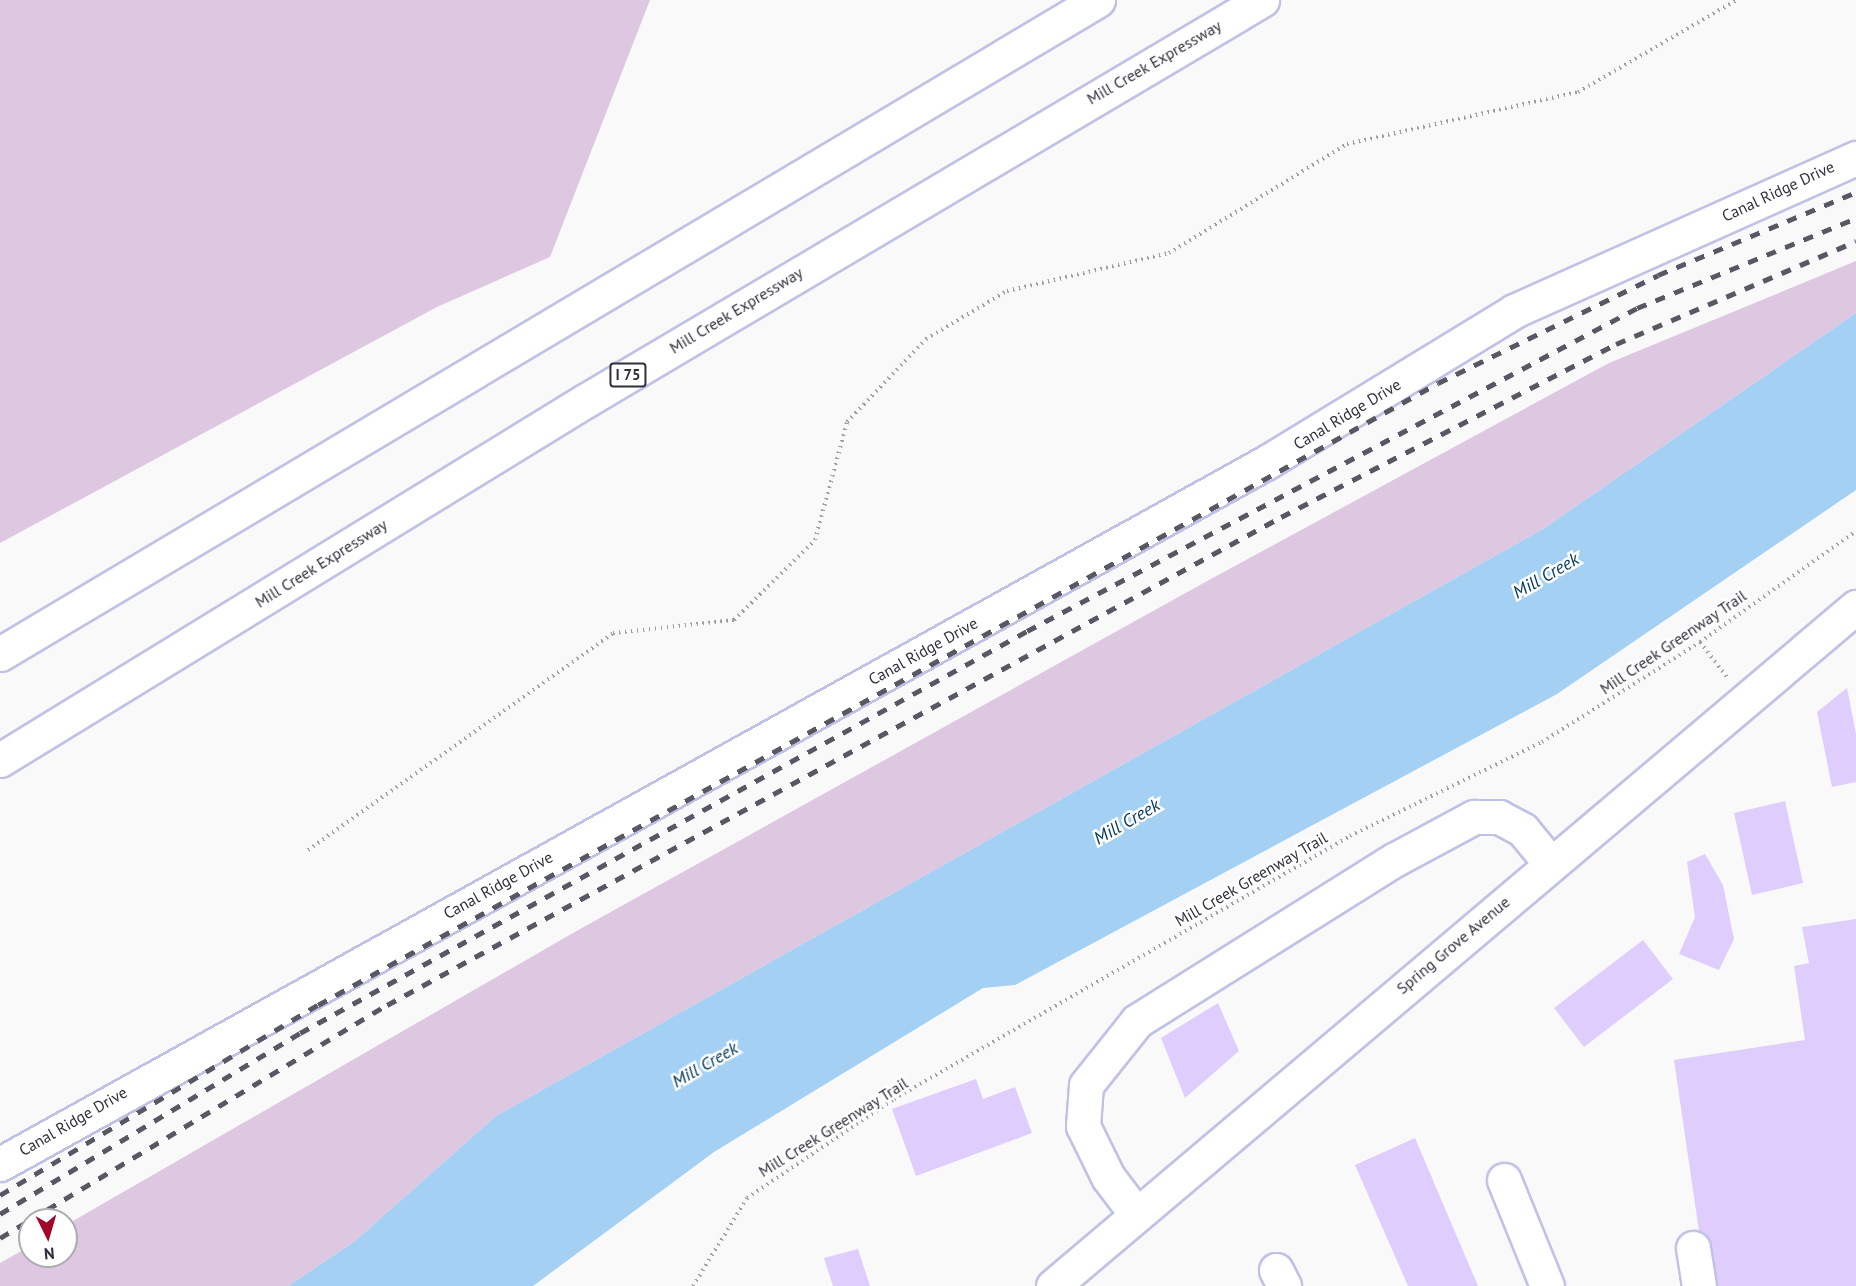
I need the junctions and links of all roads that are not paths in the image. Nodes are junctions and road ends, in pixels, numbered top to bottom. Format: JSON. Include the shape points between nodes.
{"nodes":[{"id":1,"x":1098,"y":0,"type":"edge"},
{"id":2,"x":1262,"y":0,"type":"edge"},
{"id":3,"x":1856,"y":159,"type":"edge"},
{"id":4,"x":1856,"y":608,"type":"edge"},
{"id":5,"x":0,"y":654,"type":"edge"},
{"id":6,"x":0,"y":760,"type":"edge"},
{"id":7,"x":1550,"y":863,"type":"junction"},
{"id":8,"x":0,"y":1164,"type":"edge"},
{"id":9,"x":1504,"y":1180,"type":"dead end"},
{"id":10,"x":1136,"y":1214,"type":"junction"},
{"id":11,"x":1693,"y":1248,"type":"dead end"},
{"id":12,"x":1053,"y":1286,"type":"edge"},
{"id":13,"x":1547,"y":1286,"type":"edge"},
{"id":14,"x":1699,"y":1286,"type":"edge"}],
"edges":[{"from":1,"to":5,"type":"main road"},
{"from":2,"to":6,"type":"main road","name":"Mill Creek Expressway","number":"I 75","via":[[585,401]]},
{"from":3,"to":8,"type":"main road","name":"Canal Ridge Drive","via":[[1514,311],[1267,462]]},
{"from":4,"to":7,"type":"main road","name":"Spring Grove Avenue"},
{"from":7,"to":10,"type":"main road","name":"Spring Grove Avenue"},
{"from":7,"to":10,"type":"main road","via":[[1523,830],[1500,817],[1474,817],[1394,860],[1137,1021],[1086,1085],[1083,1126],[1108,1177]]},
{"from":9,"to":13,"type":"main road"},
{"from":10,"to":12,"type":"main road","name":"Spring Grove Avenue"},
{"from":11,"to":14,"type":"main road"}]}
